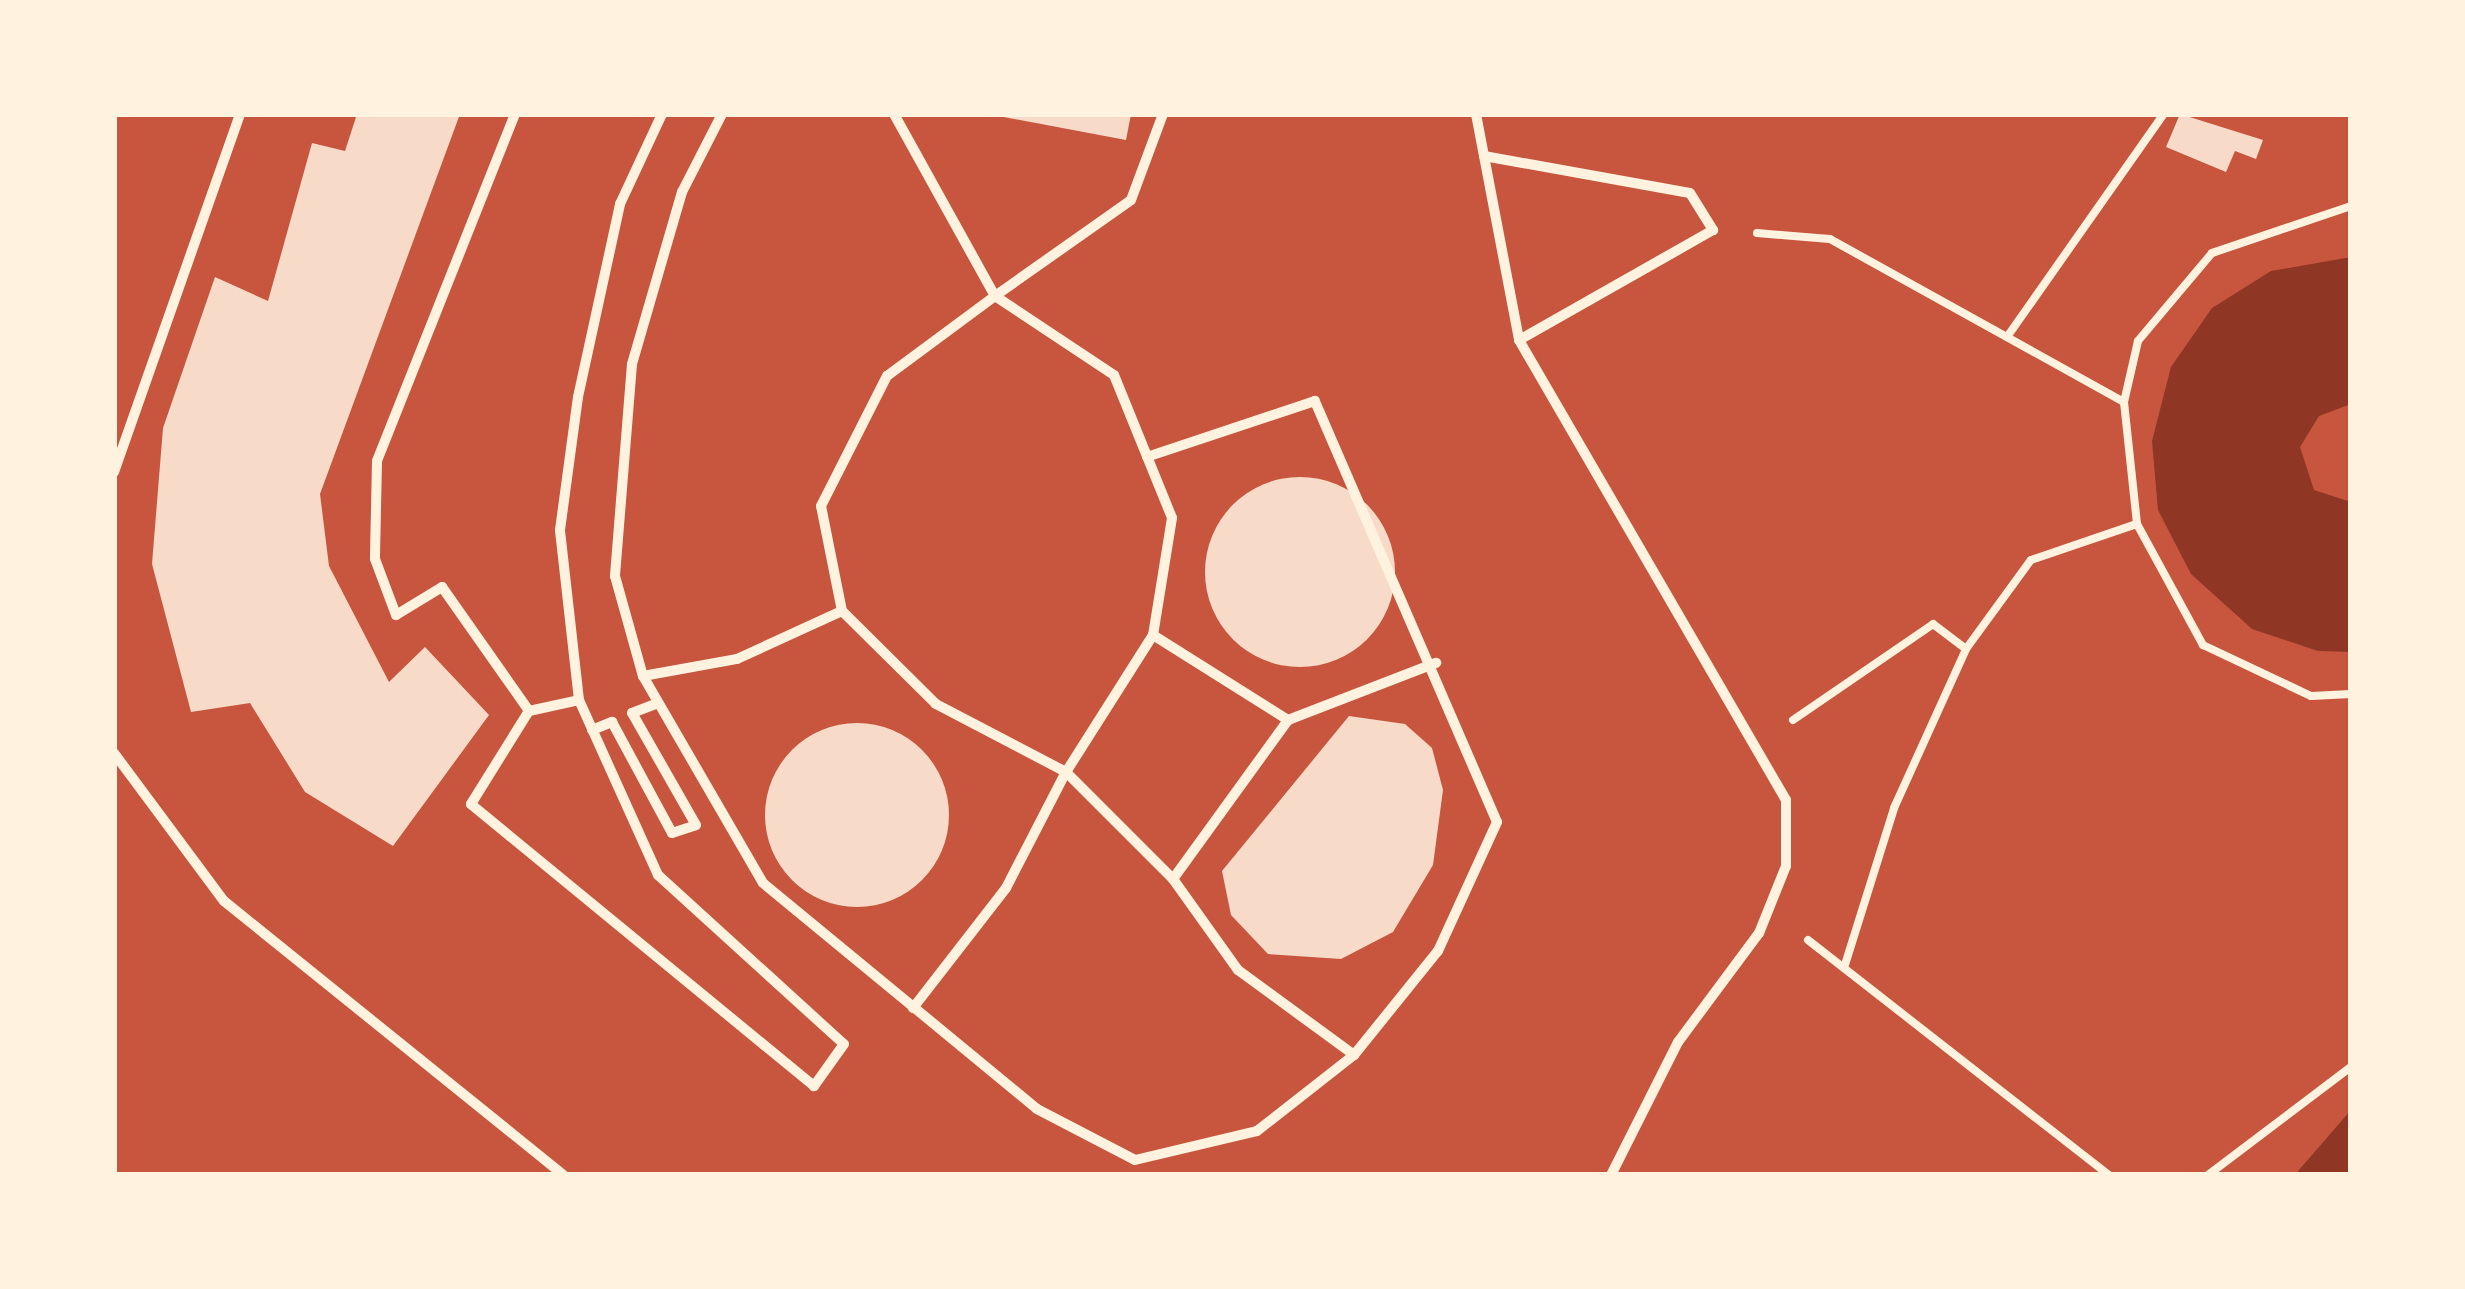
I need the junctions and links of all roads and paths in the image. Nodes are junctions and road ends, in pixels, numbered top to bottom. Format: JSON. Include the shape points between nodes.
{"nodes":[{"id":1,"x":240,"y":114,"type":"edge"},
{"id":2,"x":515,"y":114,"type":"edge"},
{"id":3,"x":662,"y":114,"type":"edge"},
{"id":4,"x":722,"y":114,"type":"edge"},
{"id":5,"x":894,"y":114,"type":"edge"},
{"id":6,"x":1163,"y":114,"type":"edge"},
{"id":7,"x":1476,"y":114,"type":"edge"},
{"id":8,"x":2164,"y":114,"type":"edge"},
{"id":9,"x":1484,"y":156,"type":"junction"},
{"id":10,"x":2351,"y":206,"type":"edge"},
{"id":11,"x":1713,"y":230,"type":"junction"},
{"id":12,"x":995,"y":296,"type":"junction"},
{"id":13,"x":2008,"y":337,"type":"junction"},
{"id":14,"x":1519,"y":340,"type":"junction"},
{"id":15,"x":2124,"y":402,"type":"junction"},
{"id":16,"x":1147,"y":457,"type":"junction"},
{"id":17,"x":114,"y":472,"type":"edge"},
{"id":18,"x":2137,"y":524,"type":"junction"},
{"id":19,"x":842,"y":611,"type":"junction"},
{"id":20,"x":1153,"y":635,"type":"junction"},
{"id":21,"x":1966,"y":649,"type":"junction"},
{"id":22,"x":1436,"y":663,"type":"junction"},
{"id":23,"x":643,"y":676,"type":"junction"},
{"id":24,"x":2351,"y":694,"type":"edge"},
{"id":25,"x":579,"y":700,"type":"junction"},
{"id":26,"x":658,"y":703,"type":"junction"},
{"id":27,"x":530,"y":711,"type":"junction"},
{"id":28,"x":1288,"y":720,"type":"junction"},
{"id":29,"x":592,"y":730,"type":"junction"},
{"id":30,"x":1757,"y":745,"type":"junction"},
{"id":31,"x":114,"y":752,"type":"edge"},
{"id":32,"x":1066,"y":772,"type":"junction"},
{"id":33,"x":1173,"y":878,"type":"junction"},
{"id":34,"x":1769,"y":910,"type":"junction"},
{"id":35,"x":1844,"y":968,"type":"junction"},
{"id":36,"x":913,"y":1008,"type":"junction"},
{"id":37,"x":1354,"y":1055,"type":"junction"},
{"id":38,"x":2351,"y":1067,"type":"edge"},
{"id":39,"x":563,"y":1175,"type":"edge"},
{"id":40,"x":1611,"y":1175,"type":"edge"},
{"id":41,"x":2109,"y":1175,"type":"edge"},
{"id":42,"x":2208,"y":1175,"type":"edge"}],
"edges":[{"from":1,"to":17,"type":"street"},
{"from":2,"to":27,"type":"street","via":[[377,461],[375,560],[396,615],[442,587]]},
{"from":3,"to":25,"type":"street","via":[[620,204],[578,397],[560,530]]},
{"from":4,"to":23,"type":"street","via":[[682,192],[632,364],[615,576]]},
{"from":5,"to":12,"type":"street"},
{"from":6,"to":12,"type":"street","via":[[1131,200]]},
{"from":7,"to":9,"type":"street"},
{"from":8,"to":13,"type":"path"},
{"from":9,"to":11,"type":"street","via":[[1690,193]]},
{"from":9,"to":14,"type":"street"},
{"from":10,"to":15,"type":"path","via":[[2212,253],[2138,341]]},
{"from":11,"to":13,"type":"path","via":[[1830,239]]},
{"from":11,"to":14,"type":"street"},
{"from":12,"to":16,"type":"street","via":[[1114,375]]},
{"from":12,"to":19,"type":"street","via":[[887,376],[821,506]]},
{"from":13,"to":15,"type":"path"},
{"from":14,"to":30,"type":"street"},
{"from":15,"to":18,"type":"path"},
{"from":16,"to":20,"type":"street","via":[[1172,518]]},
{"from":16,"to":22,"type":"street","via":[[1315,401]]},
{"from":18,"to":21,"type":"path","via":[[2031,560]]},
{"from":18,"to":24,"type":"path","via":[[2203,645],[2311,696]]},
{"from":19,"to":23,"type":"street","via":[[737,659]]},
{"from":19,"to":32,"type":"street","via":[[936,704]]},
{"from":20,"to":28,"type":"street"},
{"from":20,"to":32,"type":"street"},
{"from":21,"to":30,"type":"path","via":[[1933,624]]},
{"from":21,"to":35,"type":"path","via":[[1894,808]]},
{"from":22,"to":28,"type":"street"},
{"from":22,"to":37,"type":"street","via":[[1497,822],[1438,951]]},
{"from":23,"to":26,"type":"street"},
{"from":25,"to":27,"type":"street"},
{"from":25,"to":29,"type":"street"},
{"from":26,"to":29,"type":"street","via":[[632,712],[696,825],[672,833],[612,722]]},
{"from":26,"to":36,"type":"street","via":[[763,883]]},
{"from":27,"to":29,"type":"street","via":[[471,804],[814,1086],[844,1044],[658,875]]},
{"from":28,"to":33,"type":"street"},
{"from":30,"to":34,"type":"street","via":[[1786,800],[1786,866]]},
{"from":31,"to":39,"type":"street","via":[[224,901]]},
{"from":32,"to":33,"type":"street"},
{"from":32,"to":36,"type":"street","via":[[1006,888]]},
{"from":33,"to":37,"type":"street","via":[[1238,970]]},
{"from":34,"to":35,"type":"path"},
{"from":34,"to":40,"type":"street","via":[[1678,1042]]},
{"from":35,"to":41,"type":"path"},
{"from":36,"to":37,"type":"street","via":[[1037,1109],[1135,1160],[1257,1131]]},
{"from":38,"to":42,"type":"path"}]}
